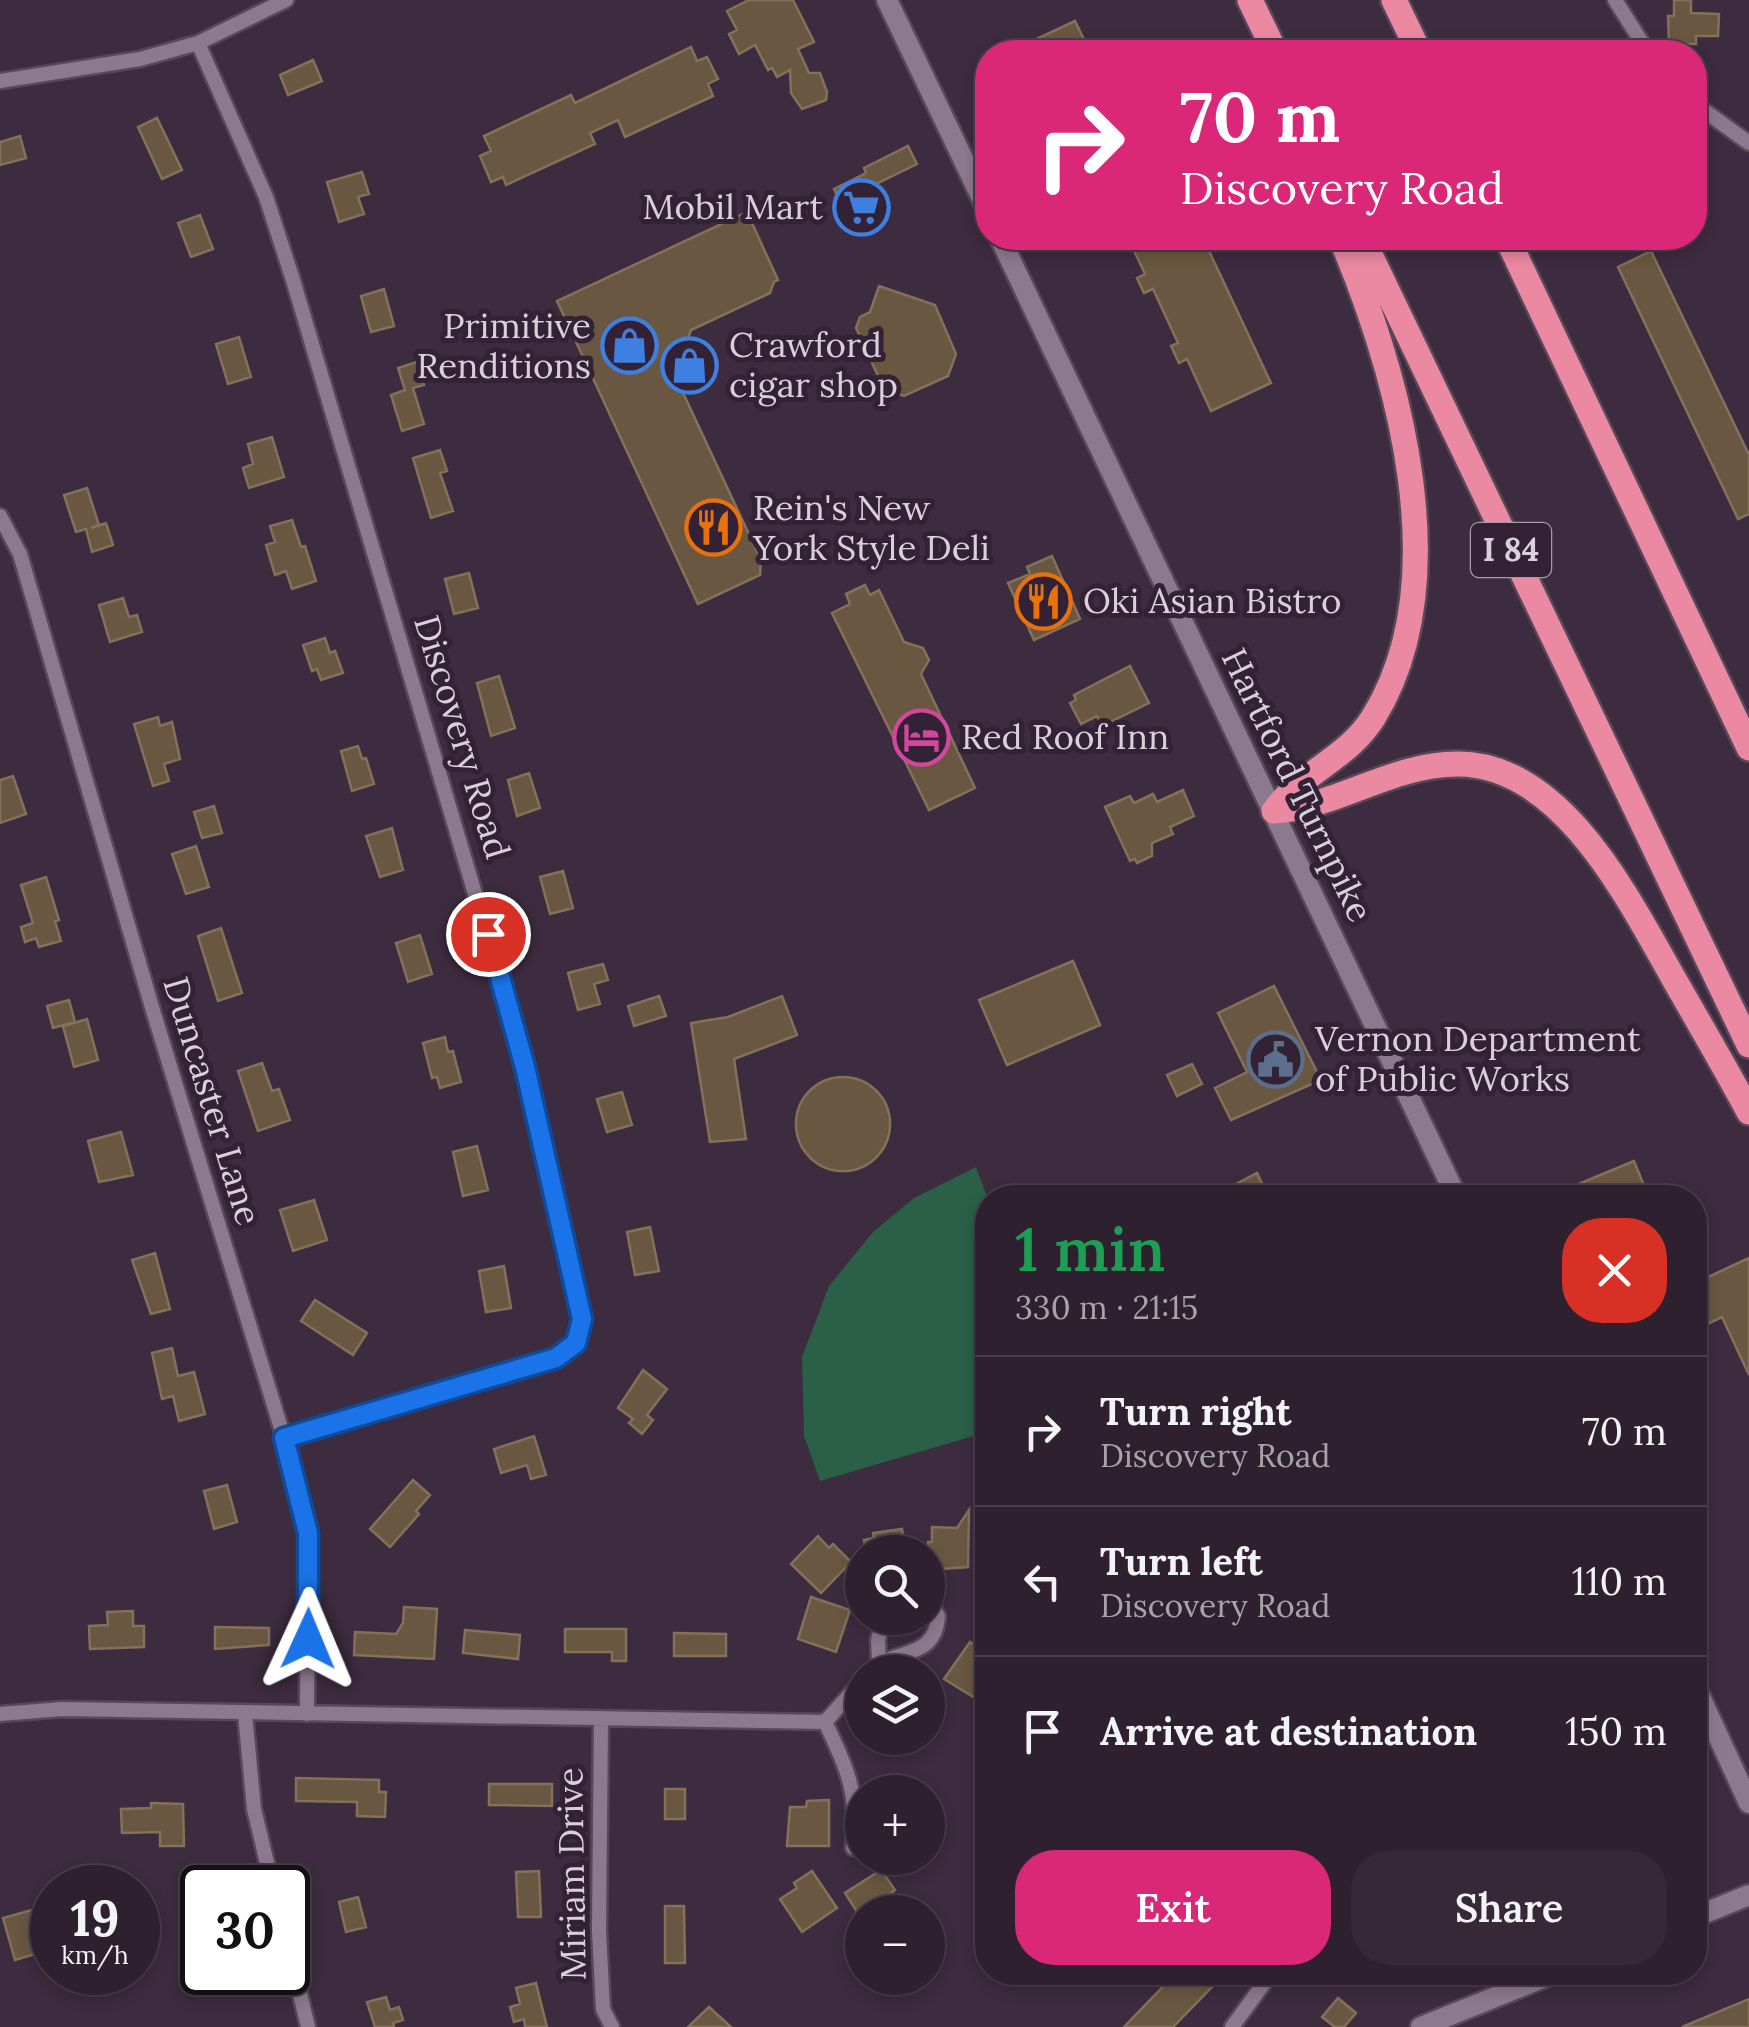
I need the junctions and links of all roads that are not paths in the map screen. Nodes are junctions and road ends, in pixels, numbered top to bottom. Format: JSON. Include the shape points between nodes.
{"nodes":[{"id":1,"x":286,"y":0,"type":"edge"},
{"id":2,"x":887,"y":0,"type":"edge"},
{"id":3,"x":1250,"y":0,"type":"edge"},
{"id":4,"x":1394,"y":0,"type":"edge"},
{"id":5,"x":1615,"y":0,"type":"edge"},
{"id":6,"x":1268,"y":40,"type":"edge"},
{"id":7,"x":1414,"y":40,"type":"edge"},
{"id":8,"x":1640,"y":40,"type":"edge"},
{"id":9,"x":198,"y":43,"type":"junction"},
{"id":10,"x":0,"y":81,"type":"edge"},
{"id":11,"x":1707,"y":113,"type":"edge"},
{"id":12,"x":1749,"y":143,"type":"edge"},
{"id":13,"x":975,"y":184,"type":"edge"},
{"id":14,"x":1006,"y":250,"type":"edge"},
{"id":15,"x":1346,"y":250,"type":"edge"},
{"id":16,"x":1368,"y":250,"type":"edge"},
{"id":17,"x":1513,"y":250,"type":"edge"},
{"id":18,"x":0,"y":516,"type":"edge"},
{"id":19,"x":1749,"y":748,"type":"edge"},
{"id":20,"x":1274,"y":811,"type":"junction"},
{"id":21,"x":1749,"y":1045,"type":"edge"},
{"id":22,"x":1749,"y":1112,"type":"edge"},
{"id":23,"x":1452,"y":1185,"type":"edge"},
{"id":24,"x":284,"y":1438,"type":"junction"},
{"id":25,"x":934,"y":1635,"type":"edge"},
{"id":26,"x":904,"y":1655,"type":"edge"},
{"id":27,"x":845,"y":1700,"type":"edge"},
{"id":28,"x":1707,"y":1712,"type":"edge"},
{"id":29,"x":0,"y":1714,"type":"edge"},
{"id":30,"x":245,"y":1714,"type":"junction"},
{"id":31,"x":307,"y":1714,"type":"junction"},
{"id":32,"x":601,"y":1719,"type":"junction"},
{"id":33,"x":826,"y":1722,"type":"junction"},
{"id":34,"x":850,"y":1775,"type":"edge"},
{"id":35,"x":1749,"y":1803,"type":"edge"},
{"id":36,"x":268,"y":1865,"type":"edge"},
{"id":37,"x":1749,"y":1895,"type":"edge"},
{"id":38,"x":1707,"y":1912,"type":"edge"},
{"id":39,"x":1263,"y":1985,"type":"edge"},
{"id":40,"x":1525,"y":1985,"type":"edge"},
{"id":41,"x":300,"y":1995,"type":"edge"},
{"id":42,"x":308,"y":2027,"type":"edge"},
{"id":43,"x":612,"y":2027,"type":"edge"},
{"id":44,"x":1232,"y":2027,"type":"edge"},
{"id":45,"x":1421,"y":2027,"type":"edge"}],
"edges":[{"from":1,"to":9,"type":"street"},
{"from":2,"to":13,"type":"main road"},
{"from":3,"to":6,"type":"highway"},
{"from":4,"to":7,"type":"highway"},
{"from":5,"to":8,"type":"street"},
{"from":9,"to":10,"type":"street"},
{"from":9,"to":24,"type":"street","name":"Discovery Road","via":[[266,197],[470,868],[516,1032],[582,1319],[576,1343],[556,1358]]},
{"from":11,"to":12,"type":"street"},
{"from":14,"to":20,"type":"main road","name":"Hartford Turnpike"},
{"from":15,"to":20,"type":"highway","via":[[1396,404],[1412,503],[1412,588],[1400,655],[1372,719]]},
{"from":16,"to":21,"type":"highway","number":"I 84"},
{"from":17,"to":19,"type":"highway"},
{"from":18,"to":24,"type":"street","name":"Duncaster Lane","via":[[20,554]]},
{"from":20,"to":22,"type":"highway","via":[[1448,764],[1482,766],[1525,784],[1572,824],[1608,869]]},
{"from":20,"to":23,"type":"main road","name":"Hartford Turnpike"},
{"from":24,"to":31,"type":"street","name":"Duncaster Lane","via":[[308,1533]]},
{"from":25,"to":26,"type":"street"},
{"from":27,"to":33,"type":"street"},
{"from":28,"to":35,"type":"main road"},
{"from":29,"to":30,"type":"street"},
{"from":30,"to":31,"type":"street"},
{"from":30,"to":36,"type":"street","via":[[254,1809]]},
{"from":31,"to":32,"type":"street"},
{"from":32,"to":33,"type":"street"},
{"from":32,"to":43,"type":"street","name":"Miriam Drive","via":[[600,1931],[603,2009]]},
{"from":33,"to":34,"type":"street"},
{"from":37,"to":38,"type":"main road"},
{"from":39,"to":44,"type":"street"},
{"from":40,"to":45,"type":"main road"},
{"from":41,"to":42,"type":"street"}]}
